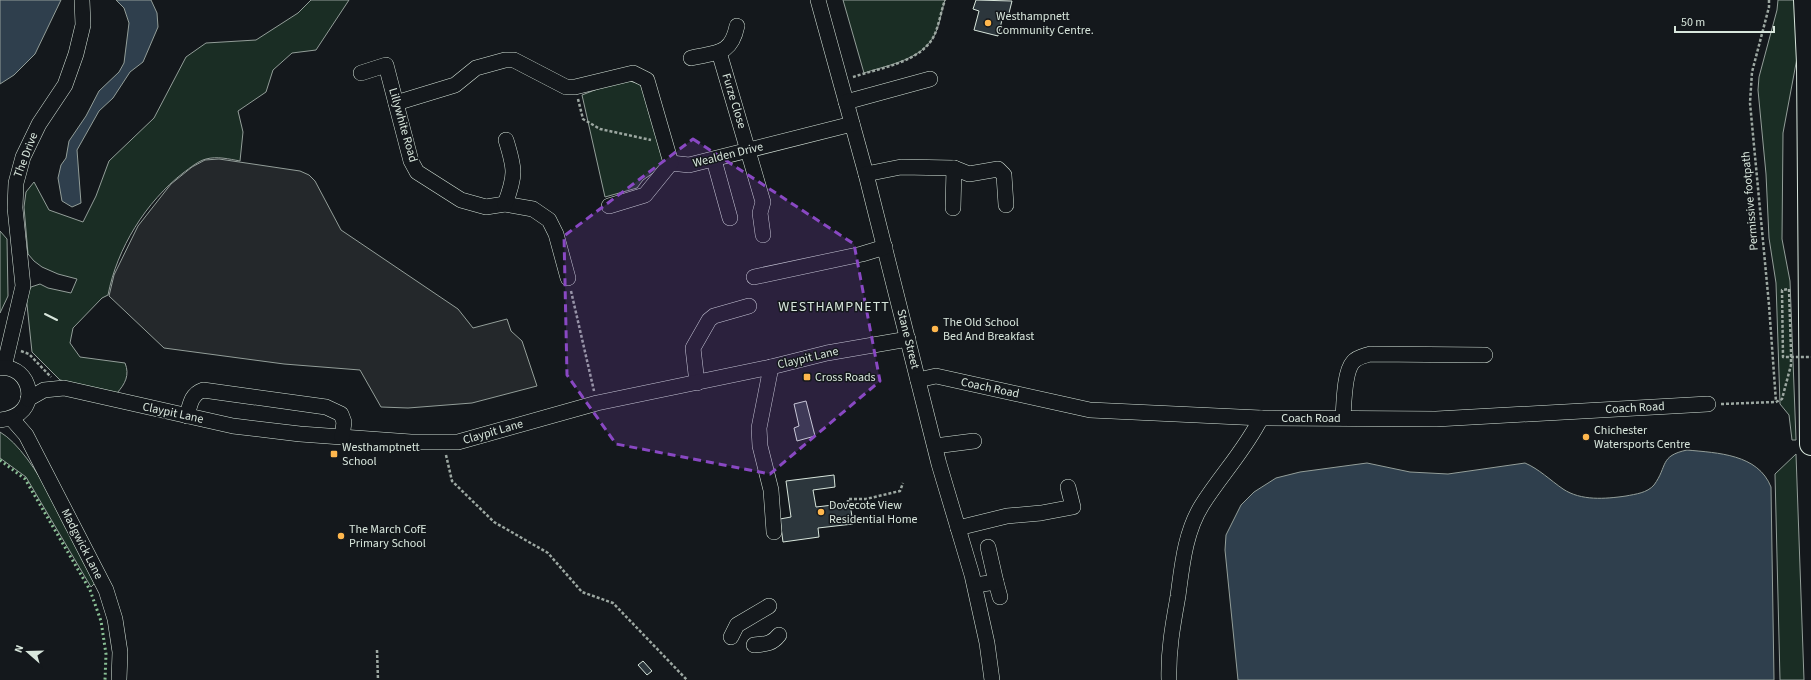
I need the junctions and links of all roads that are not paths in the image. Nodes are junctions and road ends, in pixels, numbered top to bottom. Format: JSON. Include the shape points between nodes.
{"nodes":[{"id":1,"x":82,"y":0,"type":"edge"},
{"id":2,"x":818,"y":0,"type":"edge"},
{"id":3,"x":1805,"y":0,"type":"edge"},
{"id":4,"x":737,"y":26,"type":"dead end"},
{"id":5,"x":719,"y":52,"type":"junction"},
{"id":6,"x":691,"y":58,"type":"dead end"},
{"id":7,"x":361,"y":73,"type":"dead end"},
{"id":8,"x":930,"y":79,"type":"dead end"},
{"id":9,"x":846,"y":102,"type":"junction"},
{"id":10,"x":396,"y":103,"type":"junction"},
{"id":11,"x":852,"y":124,"type":"junction"},
{"id":12,"x":506,"y":140,"type":"dead end"},
{"id":13,"x":748,"y":150,"type":"junction"},
{"id":14,"x":714,"y":160,"type":"junction"},
{"id":15,"x":671,"y":163,"type":"junction"},
{"id":16,"x":960,"y":171,"type":"junction"},
{"id":17,"x":866,"y":174,"type":"junction"},
{"id":18,"x":505,"y":204,"type":"junction"},
{"id":19,"x":1006,"y":205,"type":"dead end"},
{"id":20,"x":609,"y":206,"type":"dead end"},
{"id":21,"x":953,"y":208,"type":"dead end"},
{"id":22,"x":730,"y":218,"type":"dead end"},
{"id":23,"x":763,"y":235,"type":"dead end"},
{"id":24,"x":885,"y":247,"type":"junction"},
{"id":25,"x":754,"y":276,"type":"dead end"},
{"id":26,"x":568,"y":278,"type":"road end"},
{"id":27,"x":749,"y":306,"type":"dead end"},
{"id":28,"x":908,"y":339,"type":"junction"},
{"id":29,"x":1486,"y":355,"type":"dead end"},
{"id":30,"x":771,"y":367,"type":"junction"},
{"id":31,"x":2,"y":368,"type":"edge"},
{"id":32,"x":918,"y":380,"type":"junction"},
{"id":33,"x":696,"y":383,"type":"junction"},
{"id":34,"x":28,"y":399,"type":"junction"},
{"id":35,"x":1708,"y":404,"type":"road end"},
{"id":36,"x":186,"y":416,"type":"junction"},
{"id":37,"x":1261,"y":418,"type":"junction"},
{"id":38,"x":1343,"y":418,"type":"junction"},
{"id":39,"x":6,"y":419,"type":"edge"},
{"id":40,"x":342,"y":437,"type":"junction"},
{"id":41,"x":974,"y":441,"type":"dead end"},
{"id":42,"x":1811,"y":444,"type":"edge"},
{"id":43,"x":935,"y":446,"type":"junction"},
{"id":44,"x":1068,"y":487,"type":"dead end"},
{"id":45,"x":958,"y":528,"type":"junction"},
{"id":46,"x":774,"y":532,"type":"dead end"},
{"id":47,"x":988,"y":547,"type":"dead end"},
{"id":48,"x":996,"y":582,"type":"junction"},
{"id":49,"x":975,"y":586,"type":"junction"},
{"id":50,"x":1000,"y":597,"type":"dead end"},
{"id":51,"x":769,"y":606,"type":"dead end"},
{"id":52,"x":779,"y":635,"type":"dead end"},
{"id":53,"x":731,"y":637,"type":"dead end"},
{"id":54,"x":754,"y":645,"type":"dead end"},
{"id":55,"x":119,"y":680,"type":"edge"},
{"id":56,"x":992,"y":680,"type":"edge"},
{"id":57,"x":1169,"y":680,"type":"edge"}],
"edges":[{"from":1,"to":31,"type":"street","name":"The Drive","via":[[83,25],[65,85],[39,124],[23,157],[16,183],[15,208],[23,286]]},
{"from":2,"to":9,"type":"street","name":"Stane Street"},
{"from":3,"to":42,"type":"highway","via":[[1808,62]]},
{"from":4,"to":5,"type":"street","via":[[735,38],[729,47]]},
{"from":5,"to":6,"type":"street"},
{"from":5,"to":13,"type":"street","name":"Furze Close"},
{"from":7,"to":10,"type":"street","name":"Lillywhite Road","via":[[386,65]]},
{"from":8,"to":9,"type":"street"},
{"from":9,"to":11,"type":"street","name":"Stane Street"},
{"from":10,"to":15,"type":"street","via":[[455,85],[476,68],[505,60],[514,60],[566,87],[633,73],[647,80]]},
{"from":10,"to":18,"type":"street","name":"Lillywhite Road","via":[[411,161],[417,172],[461,200],[486,207]]},
{"from":11,"to":13,"type":"street","name":"Wealden Drive"},
{"from":11,"to":17,"type":"street","name":"Stane Street"},
{"from":12,"to":18,"type":"street","via":[[514,164],[514,181]]},
{"from":13,"to":14,"type":"street","name":"Wealden Drive"},
{"from":13,"to":23,"type":"street","name":"Furze Close","via":[[763,202],[760,213]]},
{"from":14,"to":15,"type":"street","name":"Wealden Drive","via":[[689,165]]},
{"from":14,"to":22,"type":"street","name":"Wealden Drive"},
{"from":15,"to":20,"type":"street","via":[[645,194]]},
{"from":16,"to":17,"type":"street","via":[[901,167]]},
{"from":16,"to":19,"type":"street","via":[[1001,170],[1004,175]]},
{"from":16,"to":21,"type":"street"},
{"from":17,"to":24,"type":"street","name":"Stane Street"},
{"from":18,"to":26,"type":"street","name":"Lillywhite Road","via":[[533,209],[549,220],[556,234]]},
{"from":24,"to":25,"type":"street"},
{"from":24,"to":28,"type":"street","name":"Stane Street"},
{"from":27,"to":33,"type":"street","via":[[714,316],[709,320],[694,348]]},
{"from":28,"to":30,"type":"street","name":"Claypit Lane","via":[[827,353]]},
{"from":28,"to":32,"type":"street","name":"Stane Street"},
{"from":29,"to":38,"type":"street","via":[[1370,354],[1359,357],[1352,362],[1347,375]]},
{"from":30,"to":33,"type":"street","name":"Claypit Lane"},
{"from":30,"to":46,"type":"street","via":[[759,428],[760,446],[771,490]]},
{"from":31,"to":34,"type":"street","via":[[15,371],[22,377],[27,384]]},
{"from":32,"to":37,"type":"street","name":"Coach Road","via":[[936,376],[1090,410]]},
{"from":32,"to":43,"type":"street","name":"Stane Street"},
{"from":33,"to":40,"type":"street","name":"Claypit Lane","via":[[597,403],[458,442],[411,442]]},
{"from":34,"to":36,"type":"street","name":"Claypit Lane","via":[[44,390],[64,388]]},
{"from":34,"to":39,"type":"street","via":[[20,413]]},
{"from":35,"to":38,"type":"street","name":"Coach Road","via":[[1436,419]]},
{"from":36,"to":40,"type":"street","name":"Claypit Lane","via":[[233,426]]},
{"from":36,"to":40,"type":"street","via":[[197,392],[218,392],[331,408],[341,414],[344,422]]},
{"from":37,"to":38,"type":"street","name":"Coach Road"},
{"from":37,"to":57,"type":"street","via":[[1251,439],[1201,506],[1193,522],[1187,540],[1168,656]]},
{"from":39,"to":55,"type":"street","name":"Madgwick Lane","via":[[26,435],[106,590],[115,619],[120,652]]},
{"from":41,"to":43,"type":"street"},
{"from":43,"to":45,"type":"street","name":"Stane Street"},
{"from":44,"to":45,"type":"street","via":[[1073,507],[1007,516]]},
{"from":45,"to":49,"type":"street","name":"Stane Street"},
{"from":47,"to":48,"type":"street"},
{"from":48,"to":49,"type":"street"},
{"from":48,"to":50,"type":"street"},
{"from":49,"to":56,"type":"street","name":"Stane Street"},
{"from":51,"to":53,"type":"street","via":[[737,625]]},
{"from":52,"to":54,"type":"street","via":[[769,644]]}]}
